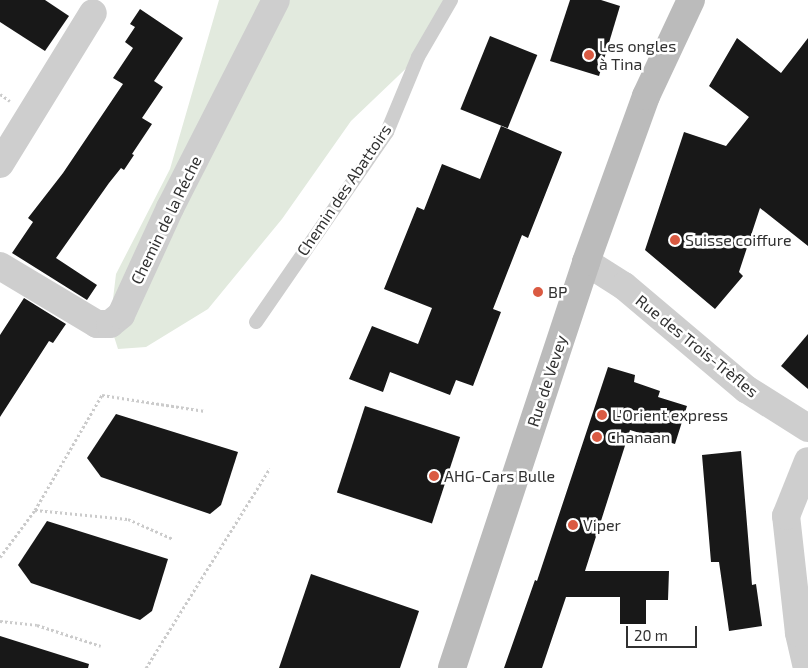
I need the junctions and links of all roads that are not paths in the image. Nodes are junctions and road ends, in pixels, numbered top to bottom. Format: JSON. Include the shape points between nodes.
{"nodes":[{"id":1,"x":276,"y":0,"type":"edge"},
{"id":2,"x":450,"y":0,"type":"edge"},
{"id":3,"x":673,"y":0,"type":"edge"},
{"id":4,"x":691,"y":0,"type":"edge"},
{"id":5,"x":93,"y":13,"type":"dead end"},
{"id":6,"x":646,"y":96,"type":"junction"},
{"id":7,"x":0,"y":164,"type":"edge"},
{"id":8,"x":586,"y":262,"type":"junction"},
{"id":9,"x":0,"y":266,"type":"edge"},
{"id":10,"x":256,"y":322,"type":"dead end"},
{"id":11,"x":808,"y":428,"type":"edge"},
{"id":12,"x":808,"y":461,"type":"edge"},
{"id":13,"x":452,"y":668,"type":"edge"},
{"id":14,"x":807,"y":668,"type":"edge"}],
"edges":[{"from":1,"to":9,"type":"street","name":"Chemin de la Réche","via":[[170,208],[121,315],[110,324],[97,324]]},
{"from":2,"to":10,"type":"lane","name":"Chemin des Abattoirs","via":[[418,57],[387,132]]},
{"from":3,"to":6,"type":"main road","name":"Rue de Vevey"},
{"from":4,"to":6,"type":"main road","name":"Rue de Vevey"},
{"from":5,"to":7,"type":"street"},
{"from":6,"to":8,"type":"main road","name":"Rue de Vevey"},
{"from":8,"to":11,"type":"street","name":"Rue des Trois-Trèfles","via":[[624,286],[746,389]]},
{"from":8,"to":13,"type":"main road","name":"Rue de Vevey"},
{"from":12,"to":14,"type":"street","via":[[786,516],[799,633]]}]}
